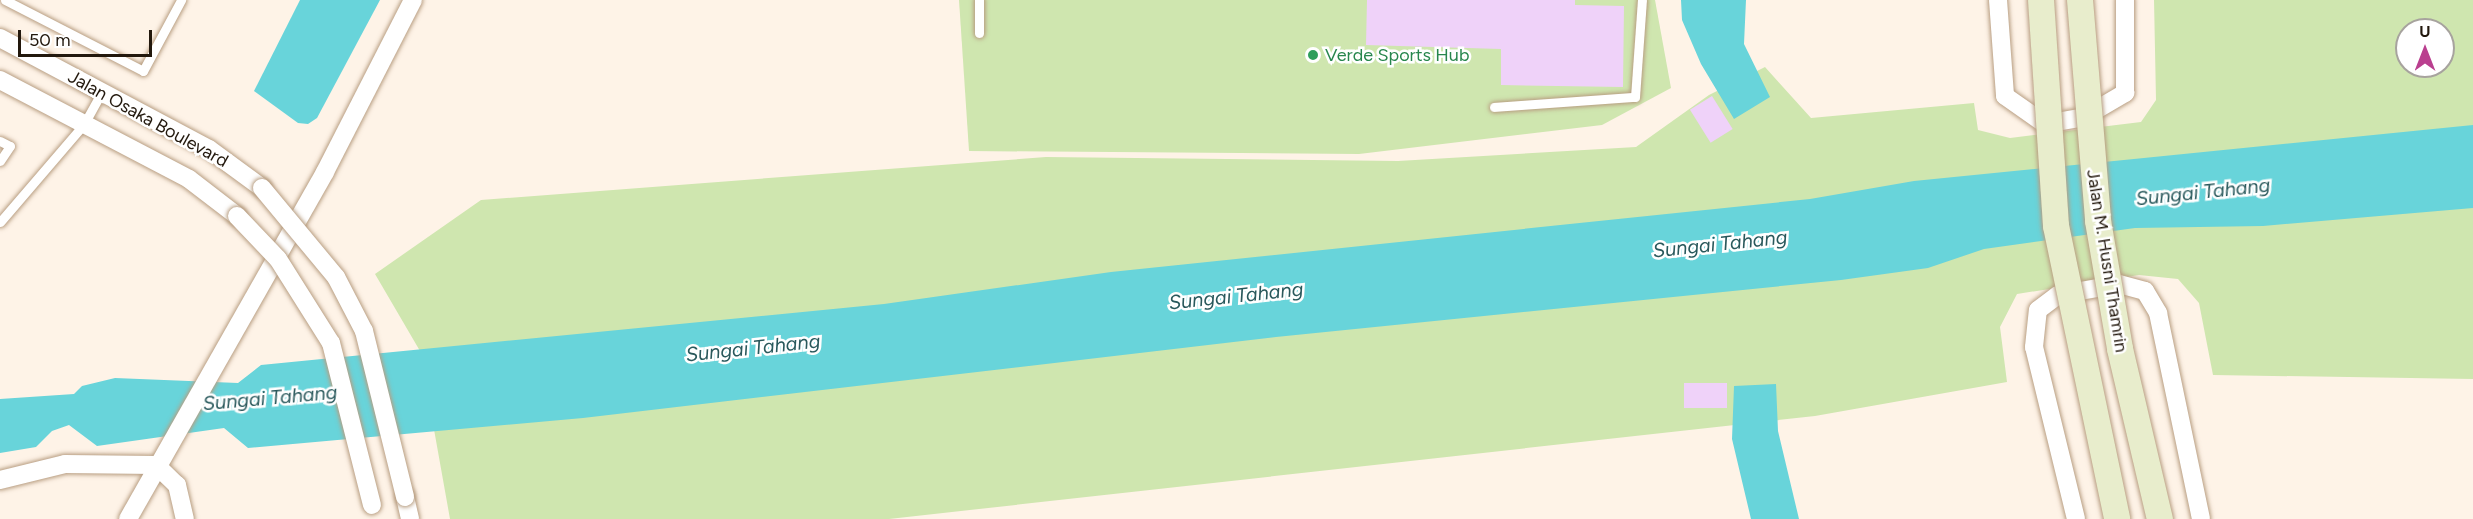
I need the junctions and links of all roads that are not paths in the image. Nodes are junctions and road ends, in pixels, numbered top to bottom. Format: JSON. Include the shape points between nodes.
{"nodes":[{"id":1,"x":5,"y":0,"type":"edge"},
{"id":2,"x":181,"y":0,"type":"edge"},
{"id":3,"x":413,"y":0,"type":"edge"},
{"id":4,"x":979,"y":0,"type":"edge"},
{"id":5,"x":1642,"y":0,"type":"edge"},
{"id":6,"x":1998,"y":0,"type":"edge"},
{"id":7,"x":2041,"y":0,"type":"edge"},
{"id":8,"x":2080,"y":0,"type":"edge"},
{"id":9,"x":2125,"y":0,"type":"edge"},
{"id":10,"x":979,"y":33,"type":"dead end"},
{"id":11,"x":0,"y":38,"type":"edge"},
{"id":12,"x":2,"y":84,"type":"edge"},
{"id":13,"x":102,"y":92,"type":"junction"},
{"id":14,"x":1494,"y":107,"type":"dead end"},
{"id":15,"x":84,"y":124,"type":"junction"},
{"id":16,"x":0,"y":141,"type":"edge"},
{"id":17,"x":0,"y":161,"type":"edge"},
{"id":18,"x":0,"y":222,"type":"edge"},
{"id":19,"x":156,"y":465,"type":"junction"},
{"id":20,"x":0,"y":480,"type":"edge"},
{"id":21,"x":373,"y":512,"type":"edge"},
{"id":22,"x":128,"y":519,"type":"edge"},
{"id":23,"x":185,"y":519,"type":"edge"},
{"id":24,"x":410,"y":519,"type":"edge"},
{"id":25,"x":2076,"y":519,"type":"edge"},
{"id":26,"x":2117,"y":519,"type":"edge"},
{"id":27,"x":2160,"y":519,"type":"edge"},
{"id":28,"x":2201,"y":519,"type":"edge"}],
"edges":[{"from":1,"to":2,"type":"lane","via":[[144,70]]},
{"from":3,"to":19,"type":"street","via":[[214,372]]},
{"from":4,"to":10,"type":"lane"},
{"from":5,"to":14,"type":"lane","via":[[1635,97]]},
{"from":6,"to":9,"type":"street","via":[[2005,96],[2045,124],[2084,117],[2125,93]]},
{"from":7,"to":26,"type":"main road","bridge":true,"via":[[2056,226]]},
{"from":8,"to":27,"type":"main road","name":"Jalan M. Husni Thamrin","bridge":true,"via":[[2098,221],[2120,349]]},
{"from":11,"to":13,"type":"street","name":"Jalan Osaka Boulevard"},
{"from":12,"to":15,"type":"street","name":"Jalan Osaka Boulevard"},
{"from":13,"to":15,"type":"lane"},
{"from":13,"to":24,"type":"street","name":"Jalan Osaka Boulevard","bridge":true,"via":[[209,149],[262,188],[336,277],[364,331]]},
{"from":15,"to":18,"type":"lane"},
{"from":15,"to":21,"type":"street","name":"Jalan Osaka Boulevard","bridge":true,"via":[[189,179],[237,216],[278,259],[331,343]]},
{"from":16,"to":17,"type":"lane","via":[[10,146]]},
{"from":19,"to":20,"type":"street","via":[[65,464]]},
{"from":19,"to":22,"type":"street"},
{"from":19,"to":23,"type":"street","via":[[177,485]]},
{"from":25,"to":28,"type":"street","via":[[2034,347],[2038,310],[2058,295],[2119,284],[2145,291],[2158,313]]}]}
